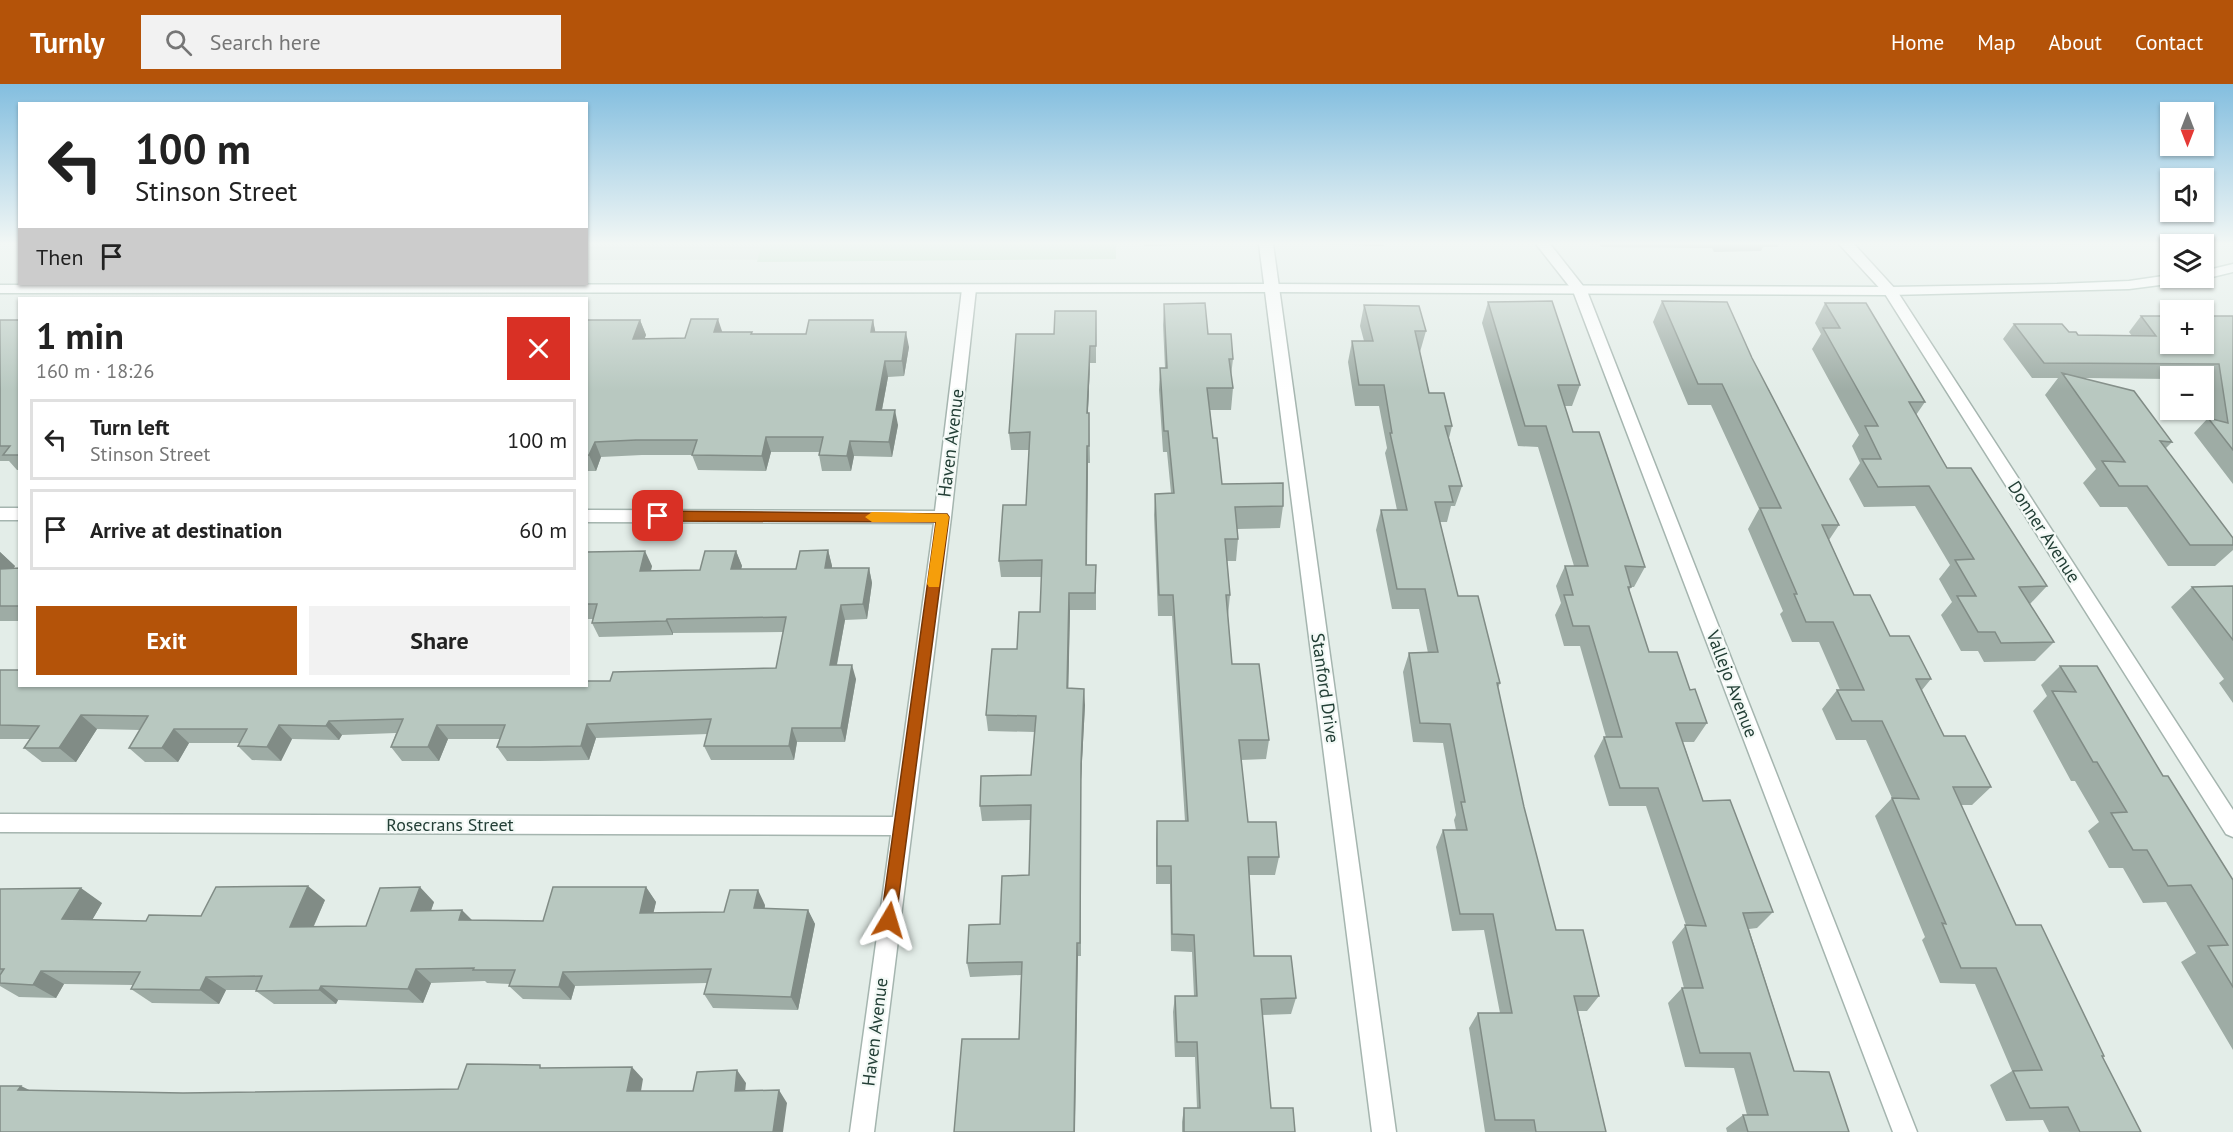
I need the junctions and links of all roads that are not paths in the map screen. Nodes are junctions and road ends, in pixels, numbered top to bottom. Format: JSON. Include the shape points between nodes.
{"nodes":[{"id":1,"x":969,"y":293,"type":"edge"},
{"id":2,"x":1273,"y":293,"type":"edge"},
{"id":3,"x":1581,"y":293,"type":"edge"},
{"id":4,"x":1891,"y":293,"type":"edge"},
{"id":5,"x":0,"y":514,"type":"edge"},
{"id":6,"x":18,"y":514,"type":"edge"},
{"id":7,"x":588,"y":516,"type":"edge"},
{"id":8,"x":943,"y":517,"type":"junction"},
{"id":9,"x":0,"y":823,"type":"edge"},
{"id":10,"x":901,"y":826,"type":"junction"},
{"id":11,"x":2233,"y":828,"type":"edge"},
{"id":12,"x":862,"y":1132,"type":"edge"},
{"id":13,"x":1384,"y":1132,"type":"edge"},
{"id":14,"x":1905,"y":1132,"type":"edge"}],
"edges":[{"from":1,"to":8,"type":"street","name":"Haven Avenue"},
{"from":2,"to":13,"type":"street","name":"Stanford Drive"},
{"from":3,"to":14,"type":"street","name":"Vallejo Avenue"},
{"from":4,"to":11,"type":"street","name":"Donner Avenue"},
{"from":5,"to":6,"type":"street"},
{"from":7,"to":8,"type":"street"},
{"from":8,"to":10,"type":"street","name":"Haven Avenue"},
{"from":9,"to":10,"type":"street","name":"Rosecrans Street"},
{"from":10,"to":12,"type":"street","name":"Haven Avenue"}]}
